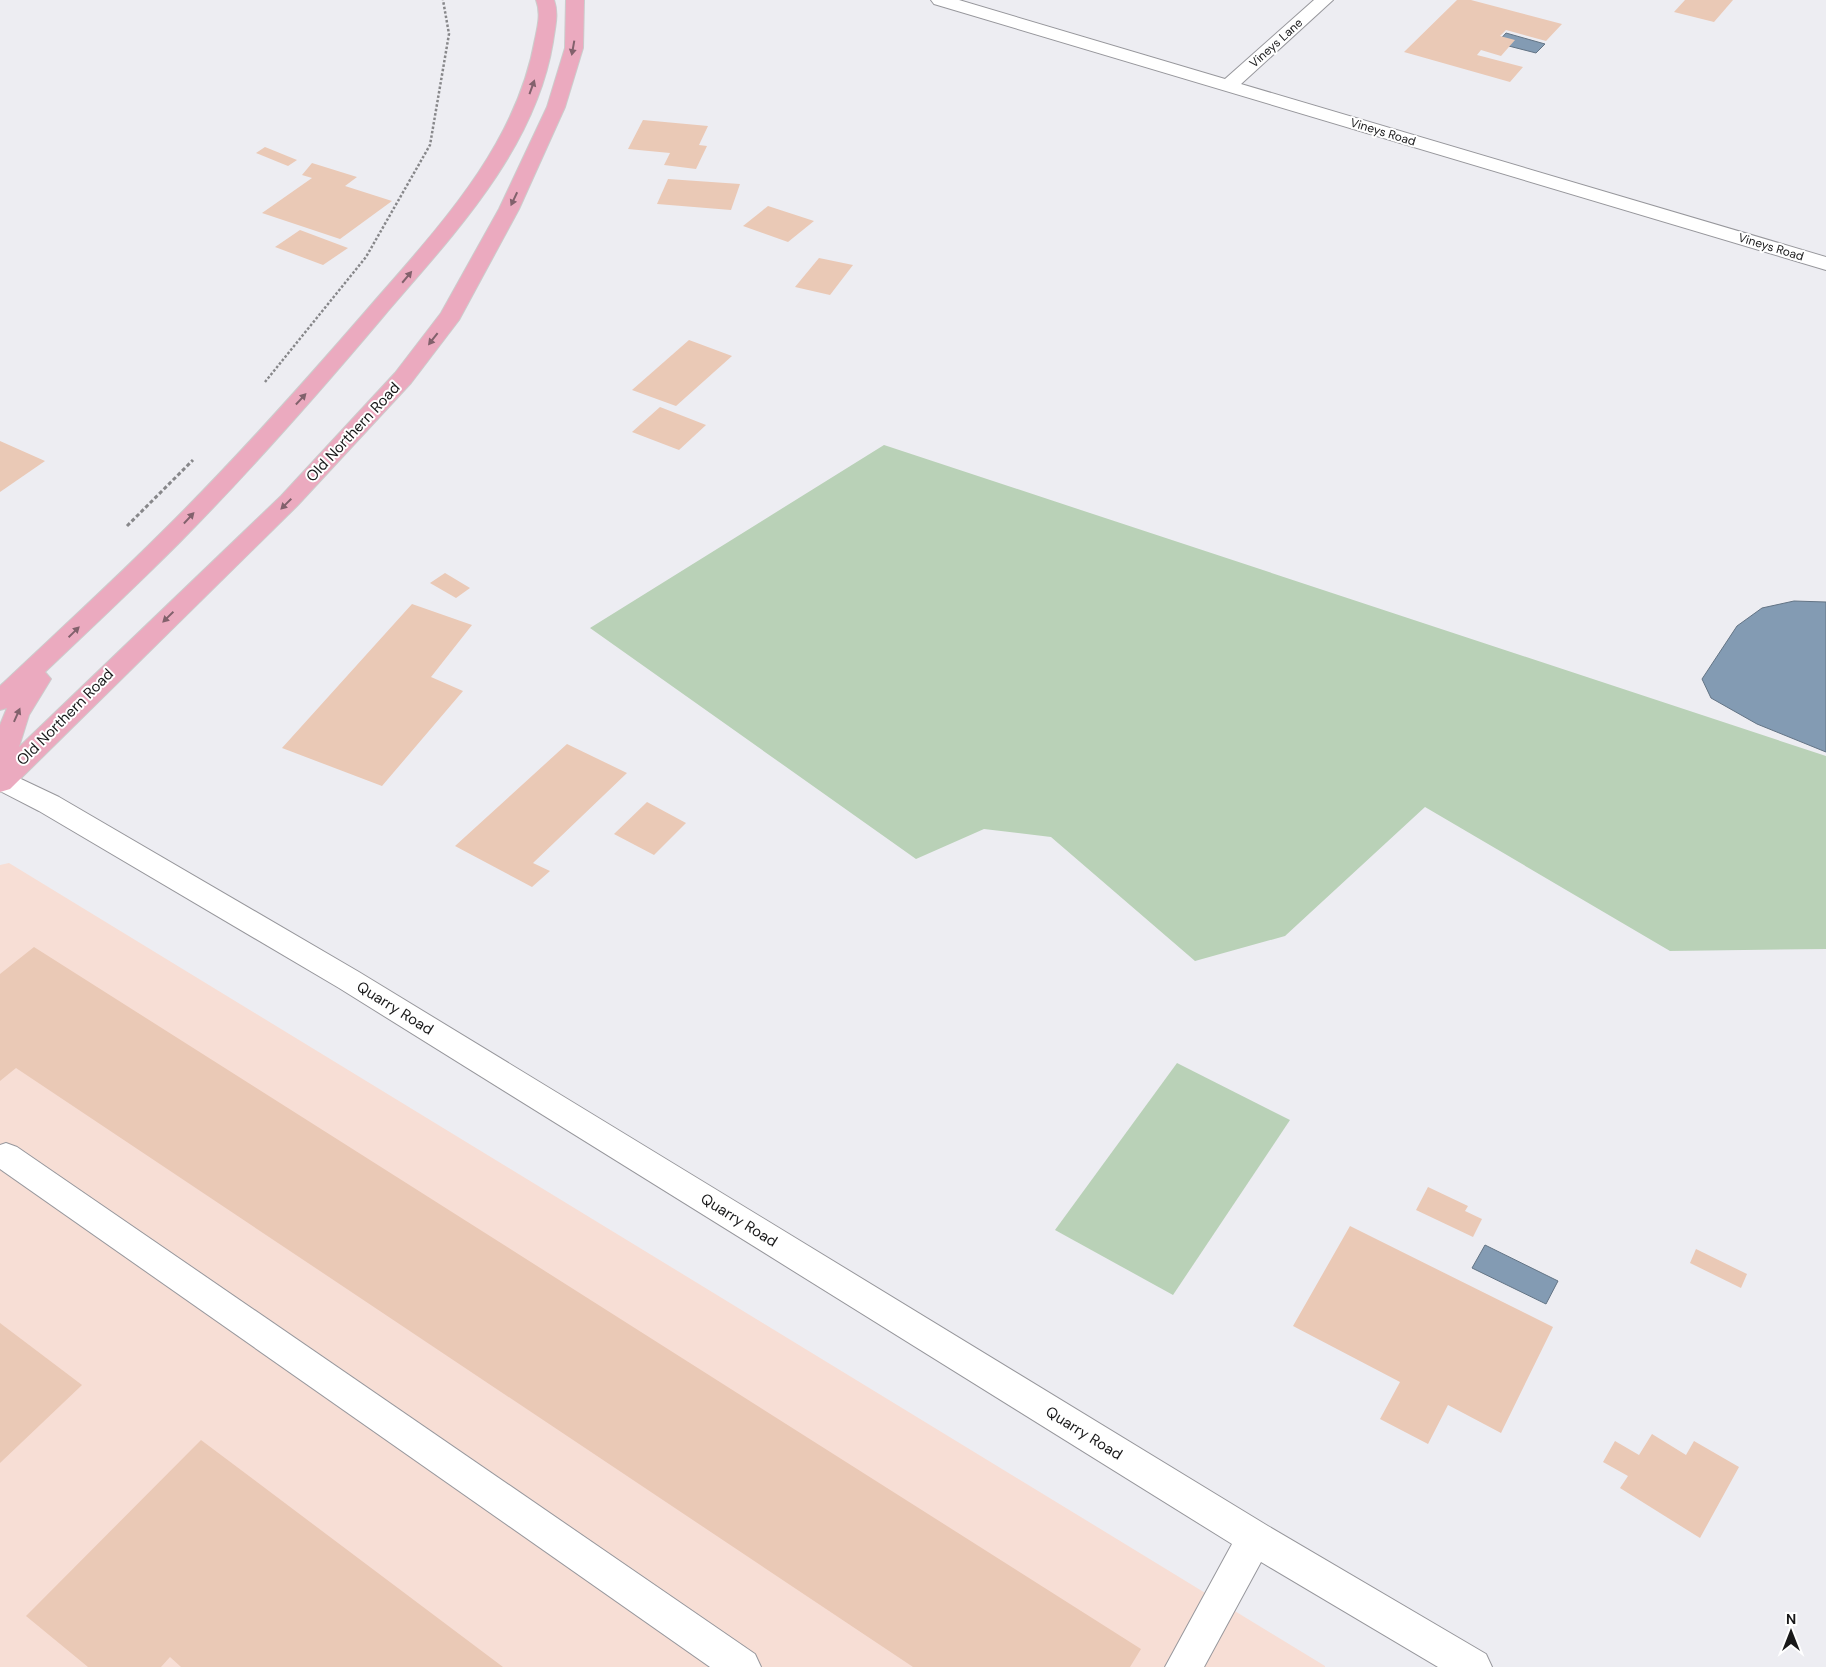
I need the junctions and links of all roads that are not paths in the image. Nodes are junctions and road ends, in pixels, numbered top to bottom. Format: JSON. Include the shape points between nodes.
{"nodes":[{"id":1,"x":545,"y":0,"type":"edge"},
{"id":2,"x":575,"y":0,"type":"edge"},
{"id":3,"x":940,"y":0,"type":"edge"},
{"id":4,"x":1324,"y":0,"type":"edge"},
{"id":5,"x":1228,"y":86,"type":"junction"},
{"id":6,"x":1826,"y":264,"type":"edge"},
{"id":7,"x":54,"y":651,"type":"junction"},
{"id":8,"x":0,"y":701,"type":"edge"},
{"id":9,"x":1,"y":780,"type":"edge"},
{"id":10,"x":6,"y":1156,"type":"dead end"},
{"id":11,"x":1255,"y":1538,"type":"junction"},
{"id":12,"x":742,"y":1667,"type":"edge"},
{"id":13,"x":1184,"y":1667,"type":"edge"},
{"id":14,"x":1473,"y":1667,"type":"edge"}],
"edges":[{"from":7,"to":1,"type":"main road","one_way":true,"via":[[171,537],[310,389],[458,216],[500,154],[523,111],[540,63],[549,10]]},
{"from":2,"to":9,"type":"main road","name":"Old Northern Road","one_way":true,"via":[[574,48],[556,107],[509,209],[452,315],[403,378],[289,501]]},
{"from":3,"to":5,"type":"street","name":"Vineys Road"},
{"from":4,"to":5,"type":"street","name":"Vineys Lane"},
{"from":5,"to":6,"type":"street","name":"Vineys Road"},
{"from":7,"to":8,"type":"main road"},
{"from":9,"to":7,"type":"main road","one_way":true,"via":[[5,751],[16,715]]},
{"from":9,"to":11,"type":"street","name":"Quarry Road","via":[[49,804],[349,980]]},
{"from":10,"to":12,"type":"street"},
{"from":11,"to":13,"type":"street"},
{"from":11,"to":14,"type":"street","name":"Quarry Road"}]}
